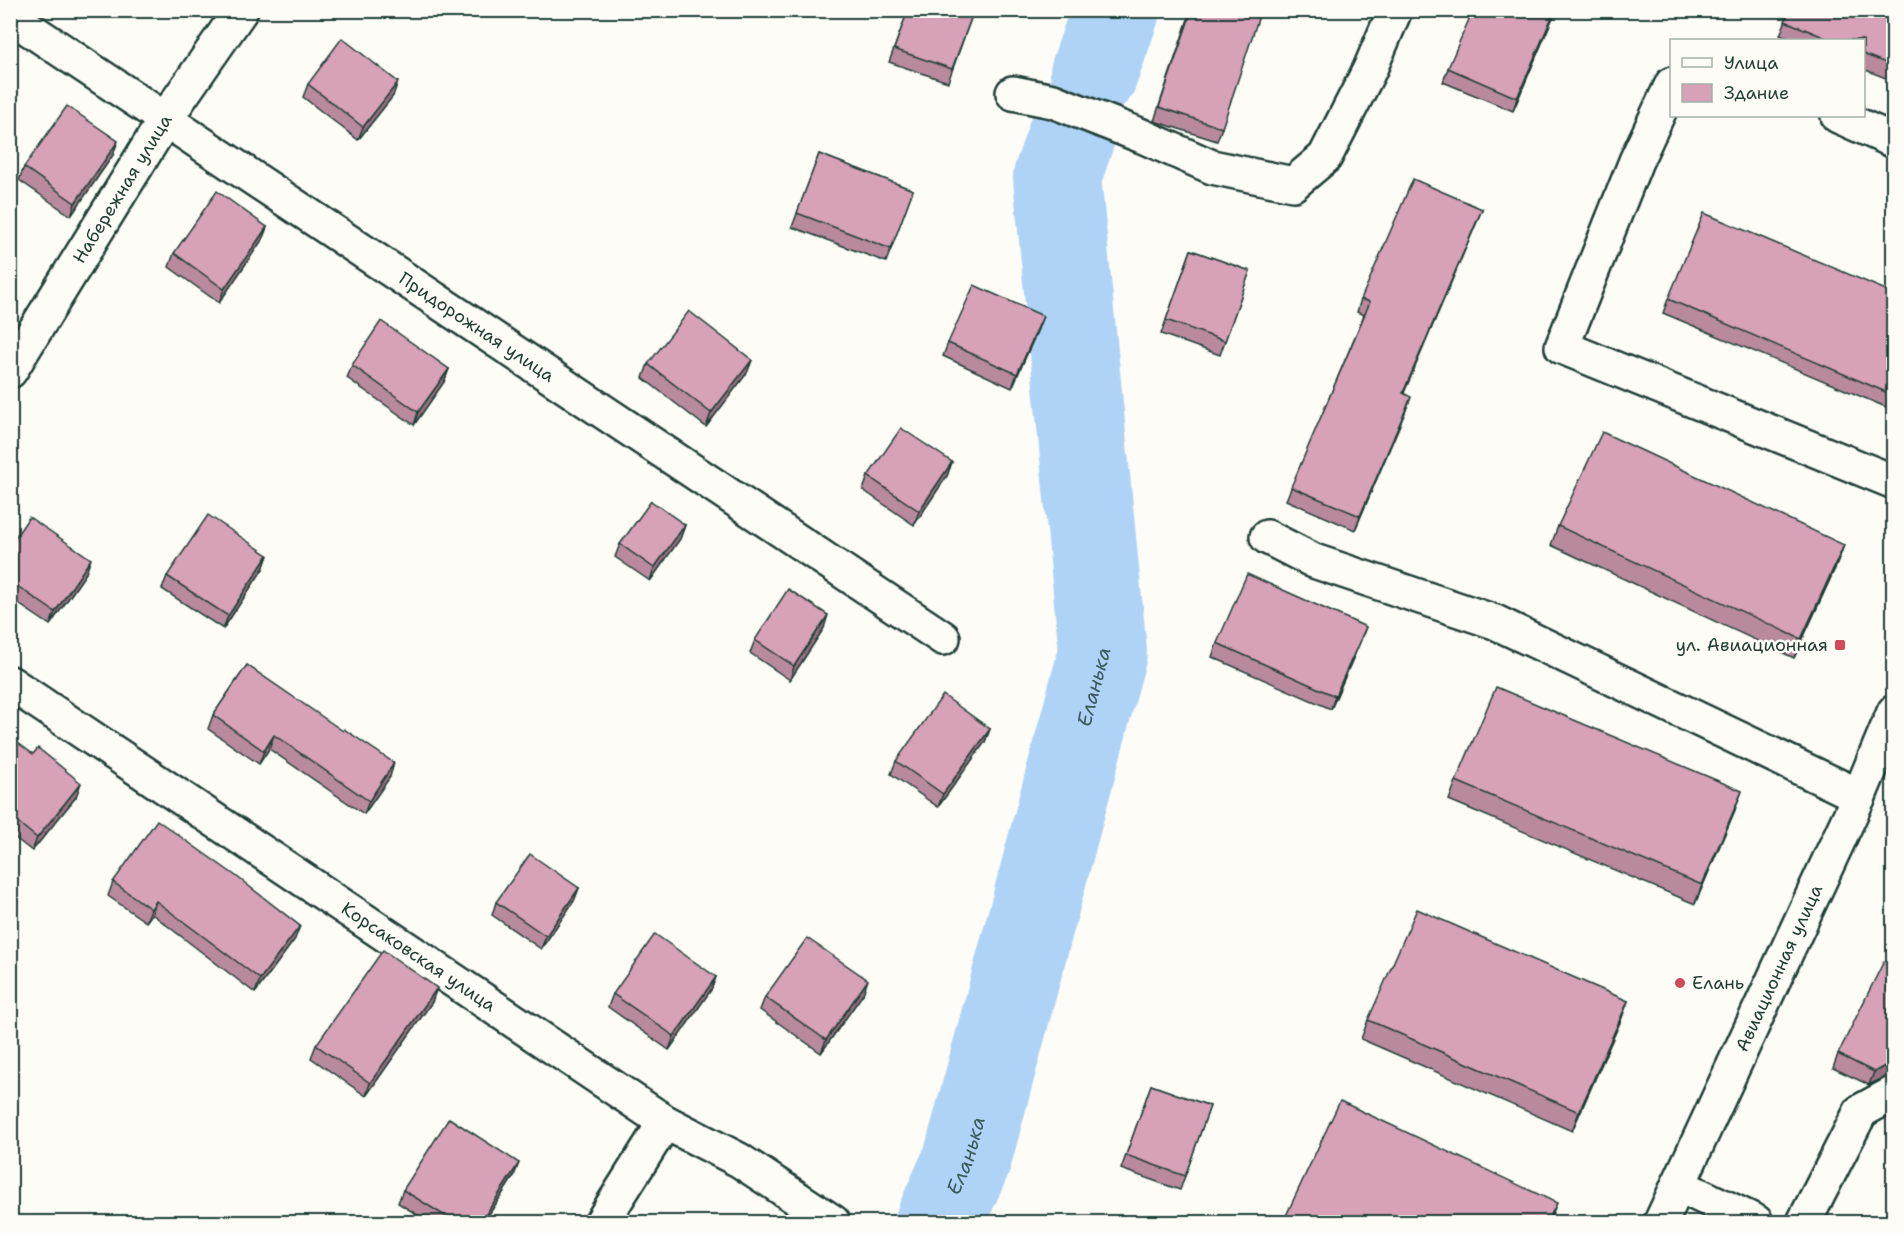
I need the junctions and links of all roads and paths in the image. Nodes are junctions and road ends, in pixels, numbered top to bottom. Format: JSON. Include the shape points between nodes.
{"nodes":[{"id":1,"x":242,"y":10,"type":"edge"},
{"id":2,"x":1395,"y":10,"type":"edge"},
{"id":3,"x":10,"y":15,"type":"edge"},
{"id":4,"x":1670,"y":86,"type":"edge"},
{"id":5,"x":1013,"y":93,"type":"dead end"},
{"id":6,"x":1840,"y":117,"type":"edge"},
{"id":7,"x":166,"y":118,"type":"junction"},
{"id":8,"x":1893,"y":141,"type":"edge"},
{"id":9,"x":10,"y":371,"type":"edge"},
{"id":10,"x":1893,"y":482,"type":"edge"},
{"id":11,"x":1267,"y":537,"type":"dead end"},
{"id":12,"x":943,"y":638,"type":"dead end"},
{"id":13,"x":10,"y":683,"type":"edge"},
{"id":14,"x":1893,"y":712,"type":"edge"},
{"id":15,"x":1859,"y":796,"type":"junction"},
{"id":16,"x":1893,"y":1093,"type":"edge"},
{"id":17,"x":665,"y":1122,"type":"junction"},
{"id":18,"x":1678,"y":1185,"type":"junction"},
{"id":19,"x":602,"y":1222,"type":"edge"},
{"id":20,"x":832,"y":1222,"type":"edge"},
{"id":21,"x":1661,"y":1222,"type":"edge"},
{"id":22,"x":1756,"y":1222,"type":"edge"},
{"id":23,"x":1804,"y":1222,"type":"edge"}],
"edges":[{"from":1,"to":7,"type":"street","name":"Набережная улица"},
{"from":2,"to":5,"type":"street","via":[[1325,157],[1293,184],[1212,167],[1053,101]]},
{"from":3,"to":7,"type":"street","name":"Придорожная улица"},
{"from":4,"to":10,"type":"street","via":[[1562,347]]},
{"from":6,"to":8,"type":"street"},
{"from":7,"to":9,"type":"street","name":"Набережная улица"},
{"from":7,"to":12,"type":"street","name":"Придорожная улица"},
{"from":11,"to":15,"type":"street","via":[[1314,561],[1495,622]]},
{"from":13,"to":17,"type":"street","name":"Корсаковская улица"},
{"from":14,"to":15,"type":"street","name":"Авиационная улица"},
{"from":15,"to":18,"type":"street","name":"Авиационная улица"},
{"from":16,"to":23,"type":"street","via":[[1861,1111]]},
{"from":17,"to":19,"type":"street"},
{"from":17,"to":20,"type":"street","name":"Корсаковская улица","via":[[739,1160]]},
{"from":18,"to":21,"type":"street","name":"Авиационная улица"},
{"from":18,"to":22,"type":"street"}]}
